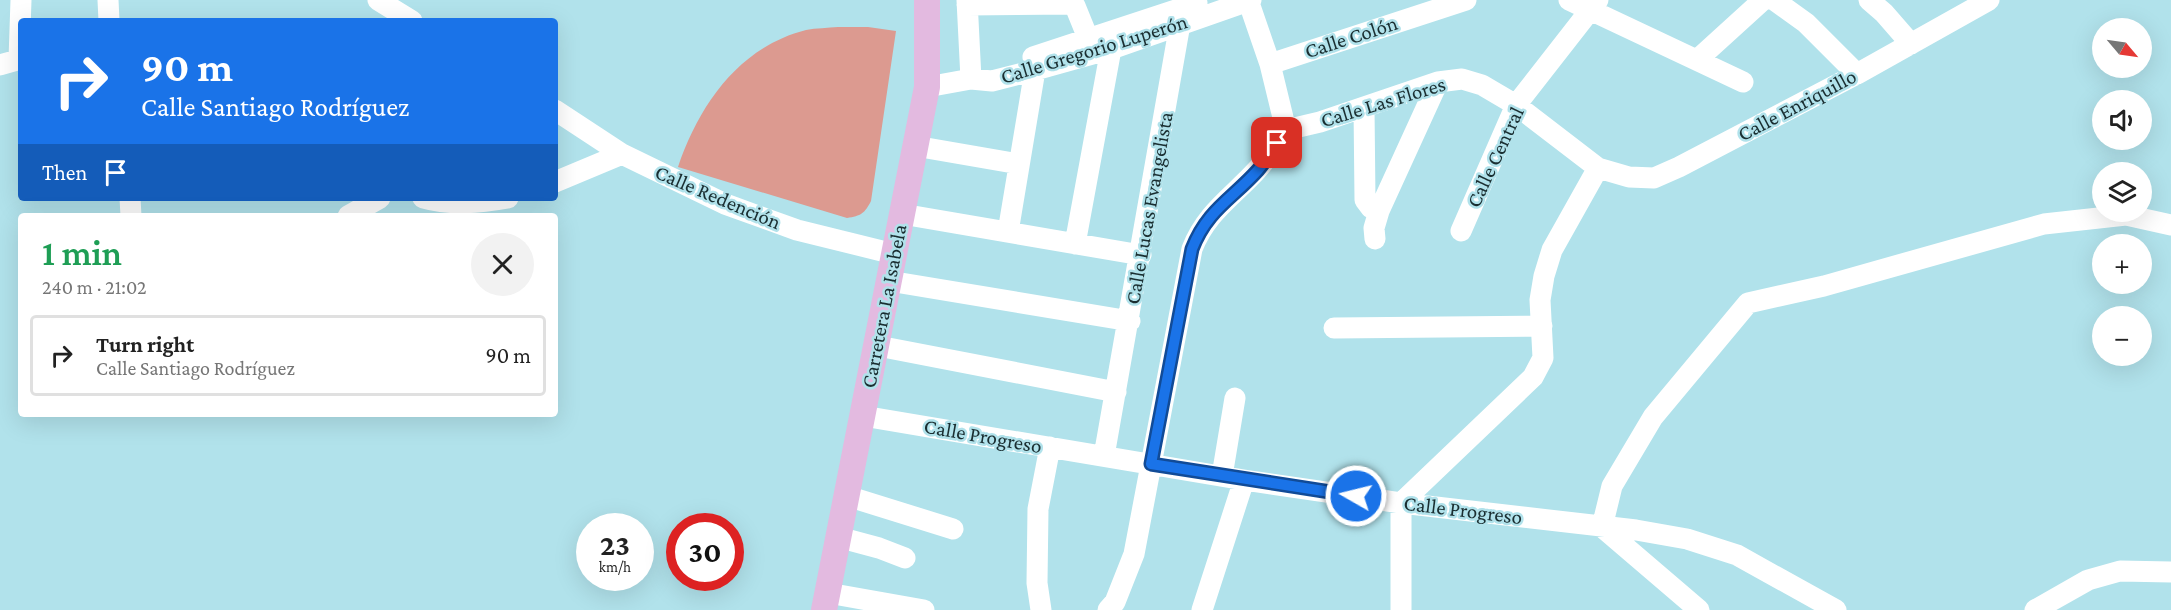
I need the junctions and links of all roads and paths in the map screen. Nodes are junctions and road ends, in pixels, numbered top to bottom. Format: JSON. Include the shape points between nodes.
{"nodes":[{"id":1,"x":21,"y":0,"type":"edge"},
{"id":2,"x":108,"y":0,"type":"edge"},
{"id":3,"x":378,"y":0,"type":"edge"},
{"id":4,"x":927,"y":0,"type":"edge"},
{"id":5,"x":1206,"y":0,"type":"edge"},
{"id":6,"x":1249,"y":0,"type":"edge"},
{"id":7,"x":1466,"y":0,"type":"edge"},
{"id":8,"x":1569,"y":0,"type":"edge"},
{"id":9,"x":1763,"y":0,"type":"edge"},
{"id":10,"x":1774,"y":0,"type":"edge"},
{"id":11,"x":1869,"y":0,"type":"edge"},
{"id":12,"x":1989,"y":0,"type":"edge"},
{"id":13,"x":967,"y":3,"type":"edge"},
{"id":14,"x":1594,"y":5,"type":"edge"},
{"id":15,"x":19,"y":18,"type":"edge"},
{"id":16,"x":109,"y":18,"type":"edge"},
{"id":17,"x":407,"y":18,"type":"edge"},
{"id":18,"x":1180,"y":24,"type":"junction"},
{"id":19,"x":18,"y":26,"type":"edge"},
{"id":20,"x":1088,"y":38,"type":"junction"},
{"id":21,"x":1911,"y":44,"type":"junction"},
{"id":22,"x":1111,"y":49,"type":"junction"},
{"id":23,"x":1697,"y":60,"type":"junction"},
{"id":24,"x":14,"y":61,"type":"edge"},
{"id":25,"x":1270,"y":64,"type":"junction"},
{"id":26,"x":1035,"y":70,"type":"junction"},
{"id":27,"x":1857,"y":74,"type":"junction"},
{"id":28,"x":971,"y":79,"type":"junction"},
{"id":29,"x":1438,"y":82,"type":"junction"},
{"id":30,"x":1743,"y":82,"type":"dead end"},
{"id":31,"x":927,"y":87,"type":"junction"},
{"id":32,"x":1516,"y":105,"type":"junction"},
{"id":33,"x":1364,"y":107,"type":"junction"},
{"id":34,"x":558,"y":112,"type":"edge"},
{"id":35,"x":1286,"y":130,"type":"junction"},
{"id":36,"x":915,"y":146,"type":"junction"},
{"id":37,"x":622,"y":154,"type":"junction"},
{"id":38,"x":1019,"y":164,"type":"junction"},
{"id":39,"x":1598,"y":168,"type":"junction"},
{"id":40,"x":558,"y":181,"type":"edge"},
{"id":41,"x":375,"y":201,"type":"edge"},
{"id":42,"x":480,"y":201,"type":"edge"},
{"id":43,"x":434,"y":206,"type":"edge"},
{"id":44,"x":1379,"y":211,"type":"junction"},
{"id":45,"x":353,"y":213,"type":"edge"},
{"id":46,"x":902,"y":214,"type":"junction"},
{"id":47,"x":2171,"y":225,"type":"edge"},
{"id":48,"x":1461,"y":231,"type":"dead end"},
{"id":49,"x":1008,"y":232,"type":"junction"},
{"id":50,"x":1375,"y":239,"type":"dead end"},
{"id":51,"x":1075,"y":244,"type":"junction"},
{"id":52,"x":894,"y":254,"type":"junction"},
{"id":53,"x":1141,"y":255,"type":"junction"},
{"id":54,"x":889,"y":281,"type":"junction"},
{"id":55,"x":1130,"y":321,"type":"junction"},
{"id":56,"x":1542,"y":326,"type":"junction"},
{"id":57,"x":1334,"y":328,"type":"dead end"},
{"id":58,"x":878,"y":346,"type":"junction"},
{"id":59,"x":1116,"y":392,"type":"junction"},
{"id":60,"x":1235,"y":398,"type":"dead end"},
{"id":61,"x":863,"y":416,"type":"junction"},
{"id":62,"x":1050,"y":447,"type":"junction"},
{"id":63,"x":1104,"y":456,"type":"junction"},
{"id":64,"x":1151,"y":464,"type":"junction"},
{"id":65,"x":1222,"y":476,"type":"junction"},
{"id":66,"x":1244,"y":480,"type":"junction"},
{"id":67,"x":847,"y":496,"type":"junction"},
{"id":68,"x":1401,"y":502,"type":"junction"},
{"id":69,"x":1602,"y":527,"type":"junction"},
{"id":70,"x":953,"y":529,"type":"dead end"},
{"id":71,"x":838,"y":537,"type":"junction"},
{"id":72,"x":905,"y":558,"type":"dead end"},
{"id":73,"x":2171,"y":572,"type":"edge"},
{"id":74,"x":826,"y":601,"type":"edge"},
{"id":75,"x":924,"y":610,"type":"edge"},
{"id":76,"x":1041,"y":610,"type":"edge"},
{"id":77,"x":1108,"y":610,"type":"edge"},
{"id":78,"x":1202,"y":610,"type":"edge"},
{"id":79,"x":1401,"y":610,"type":"edge"},
{"id":80,"x":1699,"y":610,"type":"edge"},
{"id":81,"x":1836,"y":610,"type":"edge"},
{"id":82,"x":2035,"y":610,"type":"edge"}],
"edges":[{"from":1,"to":15,"type":"street"},
{"from":2,"to":16,"type":"street"},
{"from":3,"to":17,"type":"street"},
{"from":4,"to":31,"type":"main road","name":"Carretera La Isabela"},
{"from":5,"to":20,"type":"street","name":"Calle Gregorio Luperón"},
{"from":6,"to":18,"type":"street","name":"Calle Gregorio Luperón"},
{"from":6,"to":25,"type":"street"},
{"from":7,"to":25,"type":"street","name":"Calle Colón"},
{"from":8,"to":14,"type":"street"},
{"from":9,"to":23,"type":"street"},
{"from":10,"to":27,"type":"street","via":[[1806,23]]},
{"from":11,"to":21,"type":"street"},
{"from":12,"to":21,"type":"street","name":"Calle Enriquillo"},
{"from":13,"to":20,"type":"street","via":[[1072,4]]},
{"from":13,"to":28,"type":"street"},
{"from":14,"to":23,"type":"street"},
{"from":14,"to":32,"type":"street","name":"Calle Central"},
{"from":18,"to":22,"type":"street","name":"Calle Gregorio Luperón"},
{"from":18,"to":53,"type":"street","name":"Calle Lucas Evangelista"},
{"from":19,"to":24,"type":"street"},
{"from":20,"to":28,"type":"street","name":"Calle Gregorio Luperón","via":[[991,68]]},
{"from":21,"to":27,"type":"street","name":"Calle Enriquillo"},
{"from":22,"to":26,"type":"street","name":"Calle Gregorio Luperón"},
{"from":22,"to":51,"type":"street"},
{"from":23,"to":30,"type":"street"},
{"from":25,"to":35,"type":"street"},
{"from":26,"to":28,"type":"street","name":"Calle Gregorio Luperón","via":[[992,81]]},
{"from":26,"to":38,"type":"street"},
{"from":27,"to":39,"type":"street","name":"Calle Enriquillo","via":[[1654,178],[1629,177]]},
{"from":28,"to":31,"type":"street","name":"Calle Gregorio Luperón"},
{"from":29,"to":32,"type":"street","name":"Calle Las Flores","via":[[1462,79],[1482,85]]},
{"from":29,"to":33,"type":"street","name":"Calle Las Flores"},
{"from":29,"to":44,"type":"street"},
{"from":31,"to":36,"type":"main road","name":"Carretera La Isabela"},
{"from":32,"to":39,"type":"street","name":"Calle Las Flores"},
{"from":32,"to":48,"type":"street","name":"Calle Central"},
{"from":33,"to":35,"type":"street","name":"Calle Las Flores"},
{"from":33,"to":44,"type":"street","via":[[1365,200]]},
{"from":34,"to":37,"type":"street","name":"Calle Redención"},
{"from":35,"to":64,"type":"street","via":[[1258,169],[1199,231],[1192,249]]},
{"from":36,"to":38,"type":"street"},
{"from":36,"to":46,"type":"main road","name":"Carretera La Isabela"},
{"from":37,"to":40,"type":"street"},
{"from":37,"to":52,"type":"street","name":"Calle Redención","via":[[725,204],[797,230]]},
{"from":38,"to":49,"type":"street"},
{"from":39,"to":56,"type":"street","via":[[1552,250],[1542,284]]},
{"from":41,"to":45,"type":"street"},
{"from":42,"to":43,"type":"street"},
{"from":44,"to":50,"type":"street"},
{"from":46,"to":49,"type":"street"},
{"from":46,"to":52,"type":"main road","name":"Carretera La Isabela"},
{"from":47,"to":69,"type":"street","via":[[2126,215],[2044,224],[1824,286],[1748,303],[1653,417],[1612,486]]},
{"from":49,"to":51,"type":"street"},
{"from":51,"to":53,"type":"street"},
{"from":52,"to":54,"type":"main road","name":"Carretera La Isabela"},
{"from":53,"to":55,"type":"street","name":"Calle Lucas Evangelista"},
{"from":54,"to":55,"type":"street"},
{"from":54,"to":58,"type":"main road","name":"Carretera La Isabela"},
{"from":55,"to":59,"type":"street","name":"Calle Lucas Evangelista"},
{"from":56,"to":57,"type":"street"},
{"from":56,"to":68,"type":"street","via":[[1543,358],[1533,377]]},
{"from":58,"to":59,"type":"street"},
{"from":58,"to":61,"type":"main road","name":"Carretera La Isabela"},
{"from":59,"to":63,"type":"street","name":"Calle Lucas Evangelista"},
{"from":60,"to":65,"type":"street"},
{"from":61,"to":62,"type":"street","name":"Calle Progreso"},
{"from":61,"to":67,"type":"main road","name":"Carretera La Isabela"},
{"from":62,"to":63,"type":"street","name":"Calle Progreso"},
{"from":62,"to":76,"type":"street","via":[[1038,509],[1037,583]]},
{"from":63,"to":64,"type":"street","name":"Calle Progreso"},
{"from":64,"to":65,"type":"street","name":"Calle Progreso"},
{"from":64,"to":77,"type":"street","via":[[1134,555]]},
{"from":65,"to":66,"type":"street","name":"Calle Progreso"},
{"from":66,"to":68,"type":"street","name":"Calle Progreso"},
{"from":66,"to":78,"type":"street"},
{"from":67,"to":70,"type":"street"},
{"from":67,"to":71,"type":"main road","name":"Carretera La Isabela"},
{"from":68,"to":69,"type":"street","name":"Calle Progreso"},
{"from":68,"to":79,"type":"street"},
{"from":69,"to":80,"type":"street"},
{"from":69,"to":81,"type":"street","name":"Calle Progreso","via":[[1687,539],[1737,555]]},
{"from":71,"to":72,"type":"street"},
{"from":71,"to":74,"type":"main road","name":"Carretera La Isabela"},
{"from":73,"to":82,"type":"street","via":[[2120,571],[2088,580]]},
{"from":74,"to":75,"type":"street"}]}
